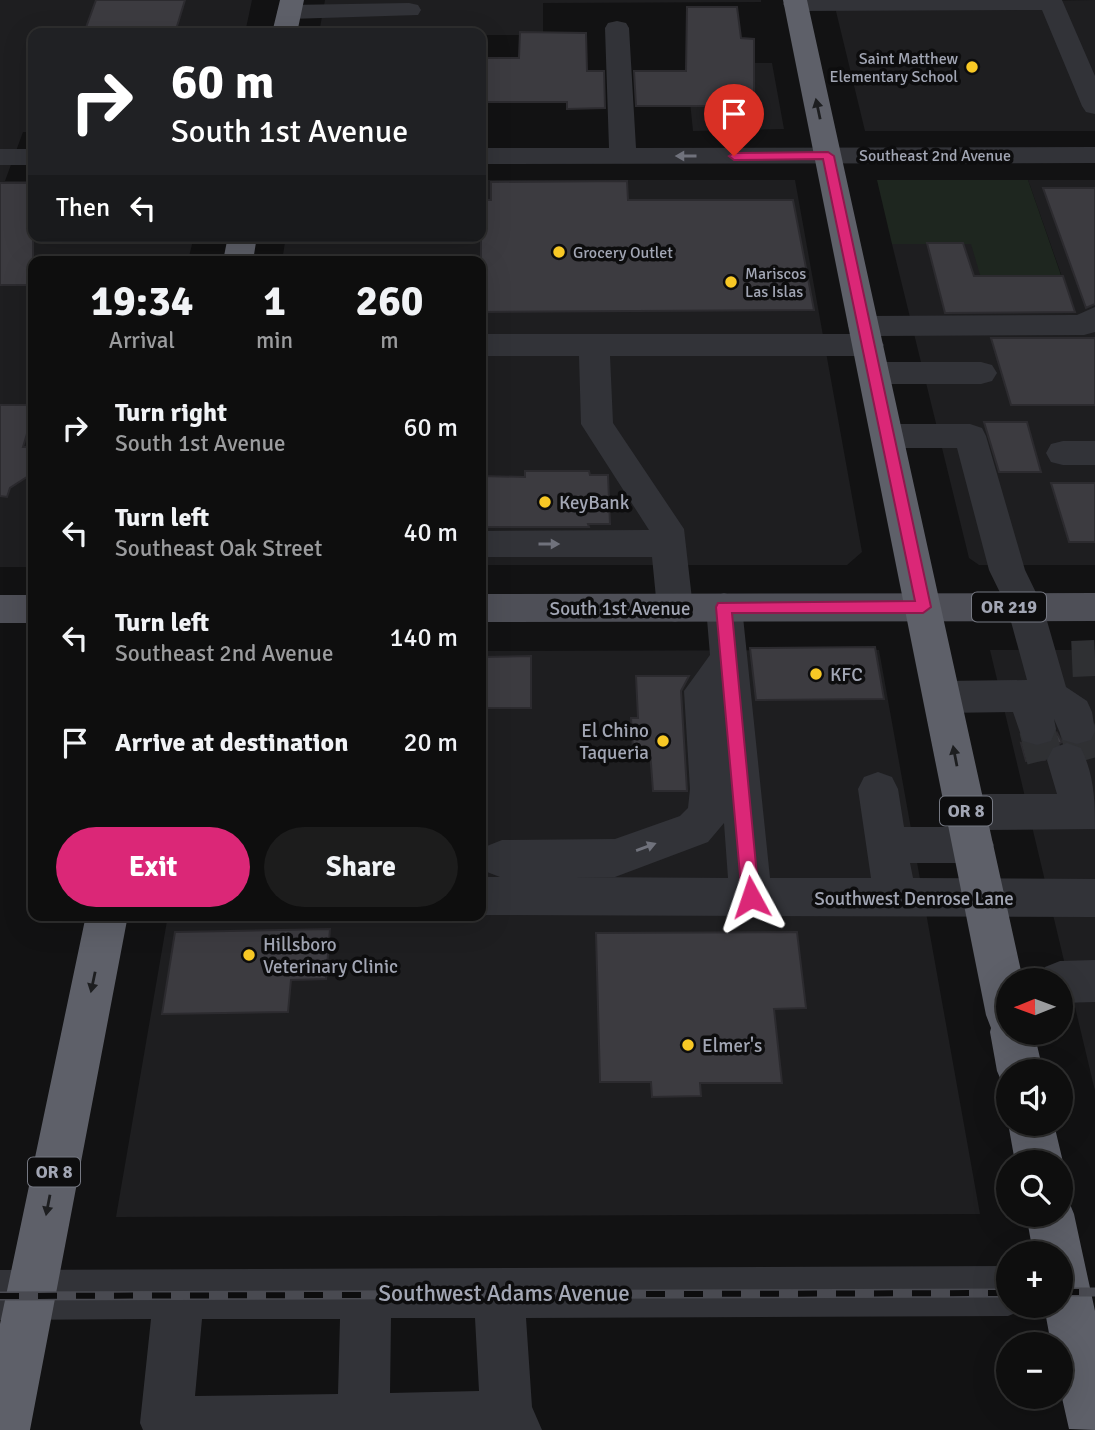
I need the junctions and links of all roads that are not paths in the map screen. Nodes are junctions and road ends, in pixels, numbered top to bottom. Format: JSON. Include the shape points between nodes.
{"nodes":[{"id":1,"x":795,"y":2,"type":"edge"},
{"id":2,"x":1051,"y":2,"type":"edge"},
{"id":3,"x":410,"y":10,"type":"dead end"},
{"id":4,"x":289,"y":15,"type":"edge"},
{"id":5,"x":617,"y":28,"type":"dead end"},
{"id":6,"x":1095,"y":106,"type":"edge"},
{"id":7,"x":1095,"y":155,"type":"edge"},
{"id":8,"x":486,"y":156,"type":"edge"},
{"id":9,"x":623,"y":156,"type":"junction"},
{"id":10,"x":828,"y":156,"type":"junction"},
{"id":11,"x":0,"y":157,"type":"edge"},
{"id":12,"x":28,"y":157,"type":"edge"},
{"id":13,"x":1095,"y":317,"type":"edge"},
{"id":14,"x":594,"y":344,"type":"junction"},
{"id":15,"x":486,"y":345,"type":"edge"},
{"id":16,"x":868,"y":348,"type":"junction"},
{"id":17,"x":981,"y":373,"type":"dead end"},
{"id":18,"x":887,"y":436,"type":"junction"},
{"id":19,"x":669,"y":543,"type":"junction"},
{"id":20,"x":486,"y":544,"type":"edge"},
{"id":21,"x":724,"y":607,"type":"junction"},
{"id":22,"x":923,"y":607,"type":"junction"},
{"id":23,"x":1025,"y":607,"type":"junction"},
{"id":24,"x":1095,"y":607,"type":"edge"},
{"id":25,"x":486,"y":608,"type":"edge"},
{"id":26,"x":675,"y":608,"type":"junction"},
{"id":27,"x":0,"y":609,"type":"edge"},
{"id":28,"x":28,"y":609,"type":"edge"},
{"id":29,"x":729,"y":660,"type":"junction"},
{"id":30,"x":942,"y":697,"type":"junction"},
{"id":31,"x":1063,"y":734,"type":"edge"},
{"id":32,"x":878,"y":789,"type":"dead end"},
{"id":33,"x":969,"y":829,"type":"junction"},
{"id":34,"x":887,"y":845,"type":"junction"},
{"id":35,"x":502,"y":859,"type":"dead end"},
{"id":36,"x":486,"y":896,"type":"edge"},
{"id":37,"x":751,"y":897,"type":"junction"},
{"id":38,"x":895,"y":898,"type":"junction"},
{"id":39,"x":984,"y":898,"type":"junction"},
{"id":40,"x":1095,"y":898,"type":"edge"},
{"id":41,"x":106,"y":921,"type":"edge"},
{"id":42,"x":1000,"y":968,"type":"edge"},
{"id":43,"x":1095,"y":981,"type":"edge"},
{"id":44,"x":1073,"y":982,"type":"edge"},
{"id":45,"x":996,"y":1291,"type":"edge"},
{"id":46,"x":499,"y":1293,"type":"junction"},
{"id":47,"x":179,"y":1294,"type":"junction"},
{"id":48,"x":366,"y":1294,"type":"junction"},
{"id":49,"x":15,"y":1295,"type":"edge"},
{"id":50,"x":1073,"y":1306,"type":"edge"},
{"id":51,"x":364,"y":1419,"type":"junction"},
{"id":52,"x":511,"y":1424,"type":"edge"},
{"id":53,"x":1095,"y":1429,"type":"edge"},
{"id":54,"x":4,"y":1430,"type":"edge"}],
"edges":[{"from":1,"to":2,"type":"street"},
{"from":10,"to":1,"type":"highway","number":"OR 8","one_way":true},
{"from":2,"to":6,"type":"street"},
{"from":3,"to":4,"type":"street"},
{"from":5,"to":9,"type":"street"},
{"from":7,"to":10,"type":"street","name":"Southeast 2nd Avenue"},
{"from":8,"to":9,"type":"street","name":"Southeast 2nd Avenue"},
{"from":10,"to":9,"type":"street","name":"Southeast 2nd Avenue","one_way":true},
{"from":10,"to":16,"type":"highway","number":"OR 8"},
{"from":11,"to":12,"type":"street"},
{"from":13,"to":16,"type":"street","via":[[1084,325]]},
{"from":14,"to":15,"type":"street"},
{"from":14,"to":16,"type":"street"},
{"from":14,"to":19,"type":"street","via":[[597,424],[667,529]]},
{"from":16,"to":17,"type":"street"},
{"from":16,"to":18,"type":"highway","number":"OR 8"},
{"from":18,"to":22,"type":"highway","number":"OR 8"},
{"from":18,"to":23,"type":"street","via":[[970,436],[1007,570]]},
{"from":20,"to":19,"type":"street","one_way":true},
{"from":19,"to":26,"type":"street"},
{"from":21,"to":22,"type":"main road","name":"South 1st Avenue","number":"OR 219"},
{"from":21,"to":26,"type":"main road","name":"South 1st Avenue","number":"OR 219"},
{"from":21,"to":29,"type":"street"},
{"from":22,"to":23,"type":"main road","name":"South 1st Avenue","number":"OR 219"},
{"from":22,"to":30,"type":"highway","number":"OR 8"},
{"from":23,"to":24,"type":"main road","name":"South 1st Avenue","number":"OR 219"},
{"from":23,"to":31,"type":"street"},
{"from":25,"to":26,"type":"main road","name":"South 1st Avenue","number":"OR 219"},
{"from":27,"to":28,"type":"main road"},
{"from":35,"to":29,"type":"street","one_way":true,"via":[[615,858],[694,829],[707,816],[710,789],[704,691]]},
{"from":29,"to":37,"type":"street"},
{"from":30,"to":31,"type":"street"},
{"from":33,"to":30,"type":"highway","number":"OR 8","one_way":true},
{"from":31,"to":33,"type":"street"},
{"from":32,"to":34,"type":"street"},
{"from":33,"to":34,"type":"street"},
{"from":33,"to":39,"type":"highway","number":"OR 8"},
{"from":34,"to":38,"type":"street"},
{"from":36,"to":37,"type":"street","name":"Southwest Denrose Lane"},
{"from":37,"to":38,"type":"street","name":"Southwest Denrose Lane"},
{"from":38,"to":39,"type":"street","name":"Southwest Denrose Lane"},
{"from":39,"to":40,"type":"street","name":"Southwest Denrose Lane"},
{"from":39,"to":42,"type":"highway","number":"OR 8"},
{"from":41,"to":49,"type":"highway","number":"OR 8","one_way":true},
{"from":43,"to":44,"type":"street"},
{"from":45,"to":46,"type":"street","name":"Southwest Adams Avenue"},
{"from":46,"to":48,"type":"street","name":"Southwest Adams Avenue"},
{"from":46,"to":52,"type":"street"},
{"from":47,"to":48,"type":"street","name":"Southwest Adams Avenue"},
{"from":47,"to":49,"type":"street","name":"Southwest Adams Avenue"},
{"from":47,"to":51,"type":"street","via":[[166,1423]]},
{"from":48,"to":51,"type":"street"},
{"from":49,"to":54,"type":"highway","number":"OR 8"},
{"from":50,"to":53,"type":"highway"},
{"from":51,"to":52,"type":"street"}]}
